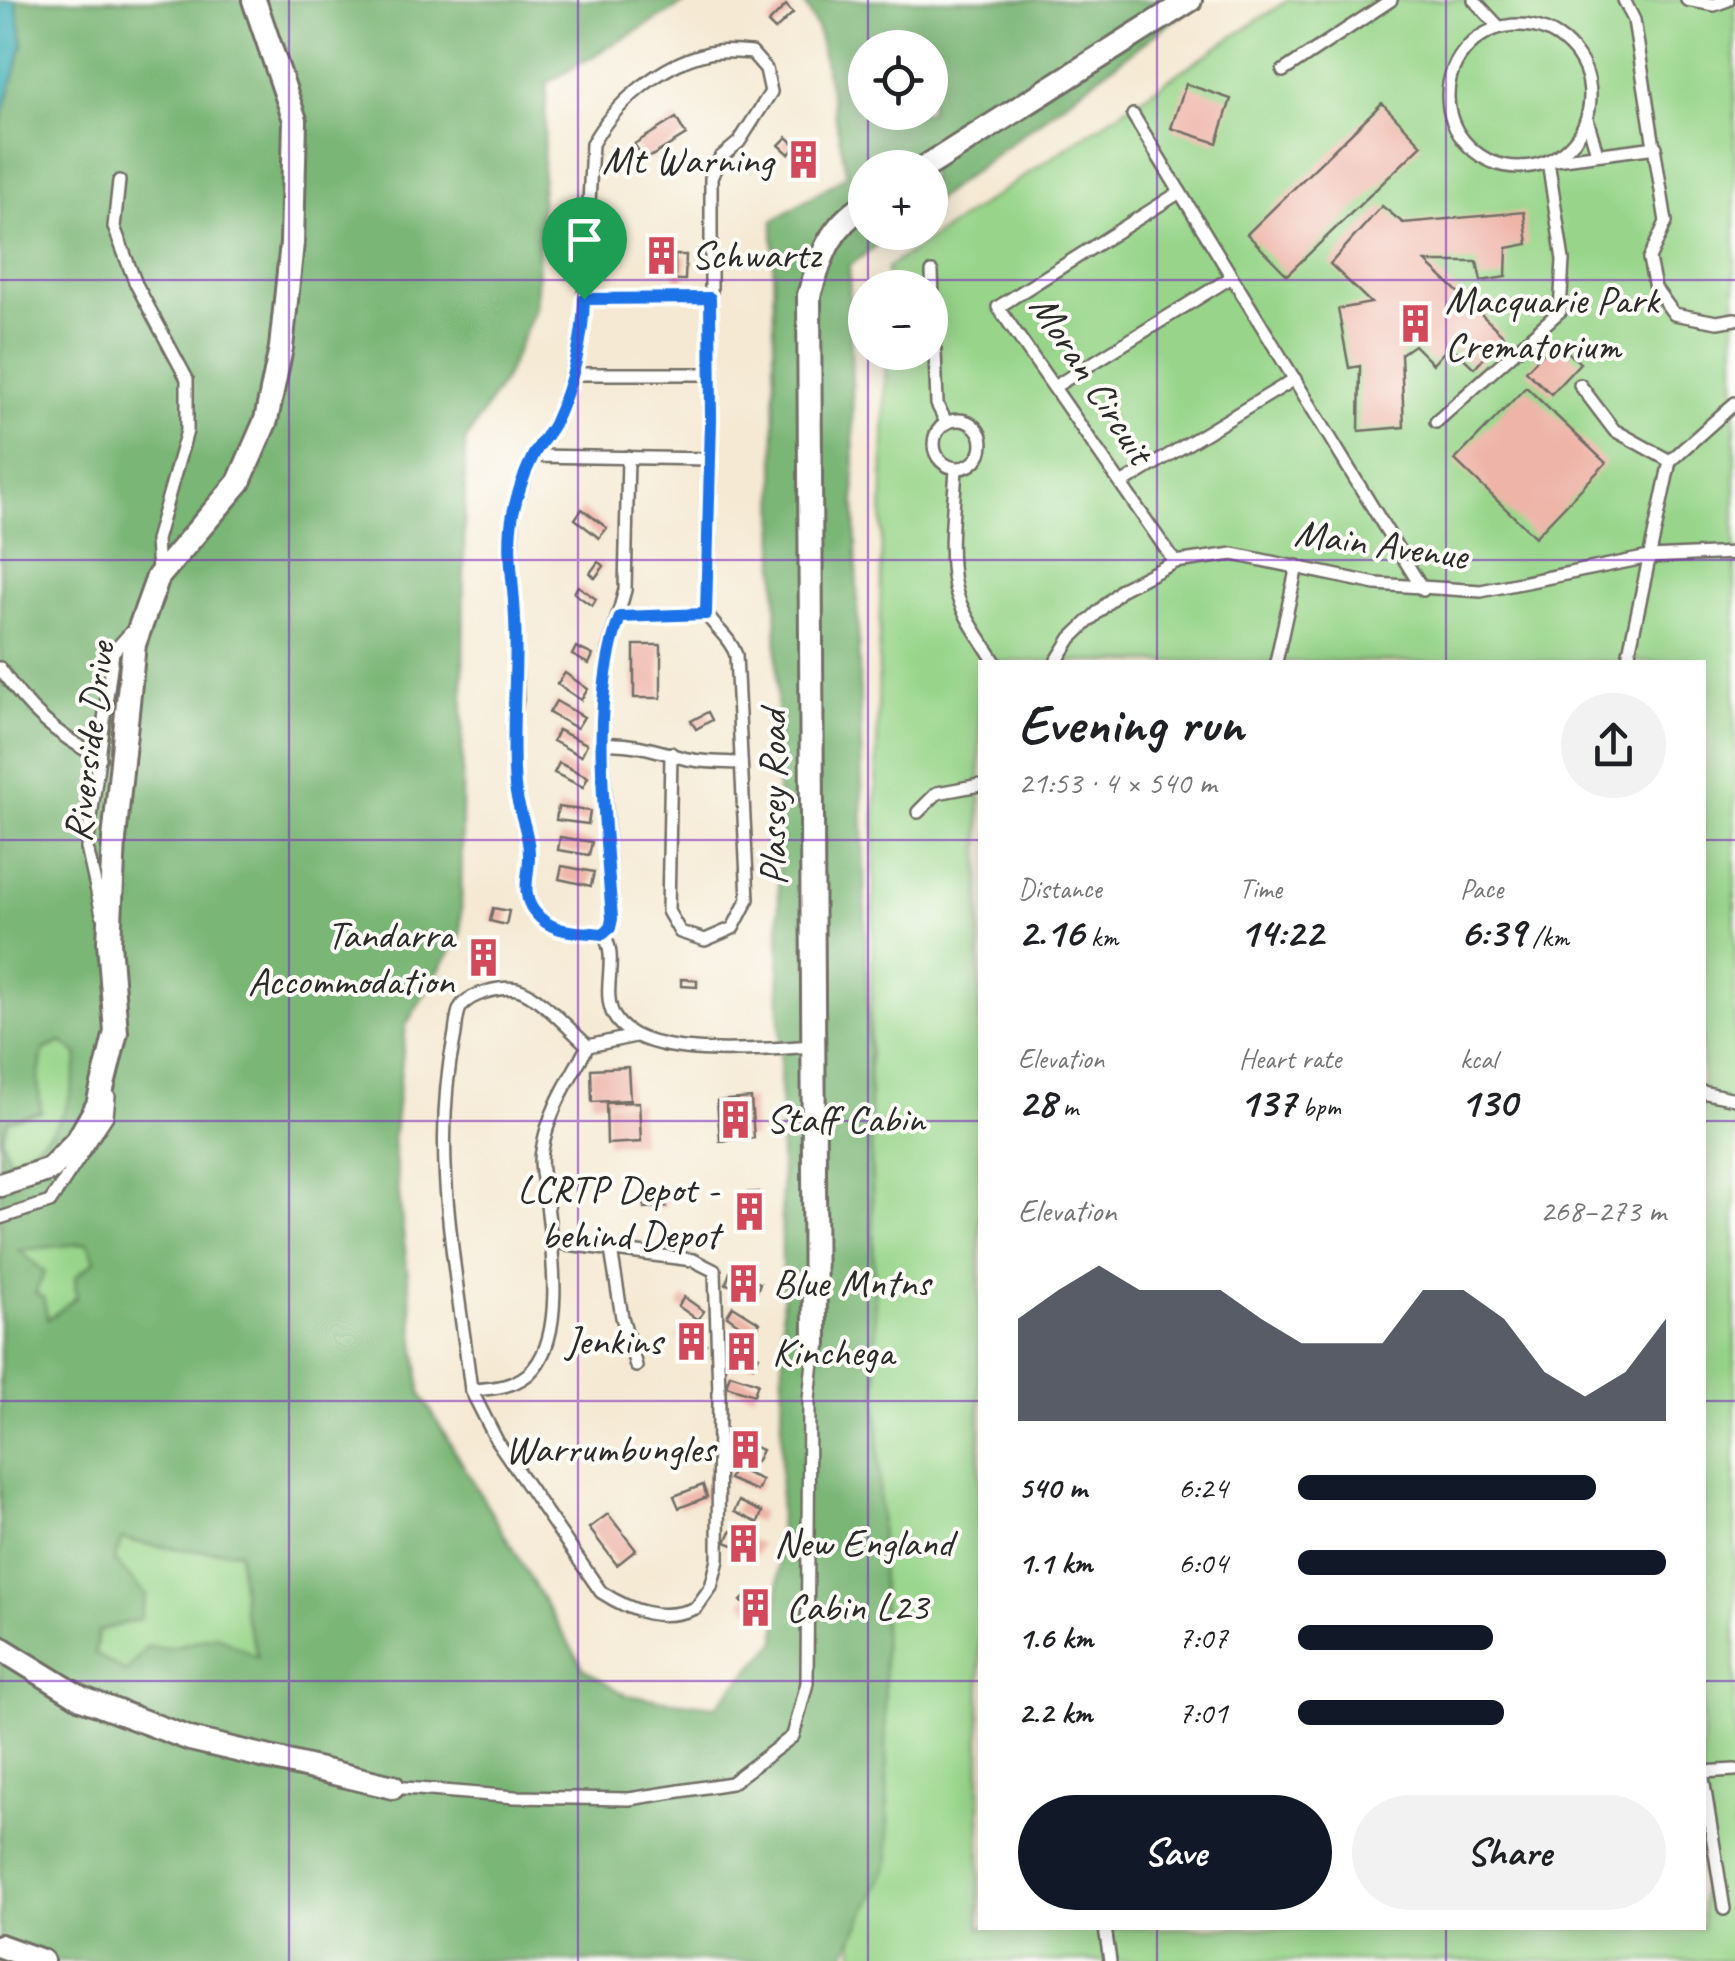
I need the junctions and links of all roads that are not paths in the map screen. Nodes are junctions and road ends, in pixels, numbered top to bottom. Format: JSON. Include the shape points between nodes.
{"nodes":[{"id":1,"x":254,"y":0,"type":"edge"},
{"id":2,"x":1190,"y":0,"type":"edge"},
{"id":3,"x":1391,"y":0,"type":"edge"},
{"id":4,"x":1474,"y":0,"type":"edge"},
{"id":5,"x":1624,"y":0,"type":"edge"},
{"id":6,"x":1688,"y":0,"type":"edge"},
{"id":7,"x":1728,"y":0,"type":"edge"},
{"id":8,"x":1499,"y":27,"type":"junction"},
{"id":9,"x":1283,"y":71,"type":"dead end"},
{"id":10,"x":1133,"y":115,"type":"dead end"},
{"id":11,"x":1587,"y":119,"type":"junction"},
{"id":12,"x":1656,"y":147,"type":"junction"},
{"id":13,"x":948,"y":153,"type":"edge"},
{"id":14,"x":1598,"y":154,"type":"junction"},
{"id":15,"x":1548,"y":161,"type":"junction"},
{"id":16,"x":119,"y":182,"type":"dead end"},
{"id":17,"x":1180,"y":192,"type":"junction"},
{"id":18,"x":848,"y":216,"type":"edge"},
{"id":19,"x":1232,"y":276,"type":"junction"},
{"id":20,"x":710,"y":298,"type":"junction"},
{"id":21,"x":584,"y":299,"type":"junction"},
{"id":22,"x":1735,"y":319,"type":"edge"},
{"id":23,"x":936,"y":370,"type":"edge"},
{"id":24,"x":573,"y":374,"type":"junction"},
{"id":25,"x":711,"y":374,"type":"junction"},
{"id":26,"x":1294,"y":380,"type":"junction"},
{"id":27,"x":1580,"y":385,"type":"dead end"},
{"id":28,"x":1054,"y":387,"type":"junction"},
{"id":29,"x":1735,"y":402,"type":"edge"},
{"id":30,"x":946,"y":422,"type":"junction"},
{"id":31,"x":1436,"y":422,"type":"dead end"},
{"id":32,"x":533,"y":456,"type":"junction"},
{"id":33,"x":628,"y":457,"type":"junction"},
{"id":34,"x":710,"y":459,"type":"junction"},
{"id":35,"x":1670,"y":461,"type":"junction"},
{"id":36,"x":956,"y":469,"type":"junction"},
{"id":37,"x":1121,"y":484,"type":"junction"},
{"id":38,"x":1735,"y":553,"type":"edge"},
{"id":39,"x":1650,"y":557,"type":"junction"},
{"id":40,"x":1176,"y":562,"type":"junction"},
{"id":41,"x":1297,"y":566,"type":"junction"},
{"id":42,"x":158,"y":577,"type":"junction"},
{"id":43,"x":1423,"y":590,"type":"junction"},
{"id":44,"x":706,"y":614,"type":"junction"},
{"id":45,"x":620,"y":617,"type":"junction"},
{"id":46,"x":143,"y":618,"type":"junction"},
{"id":47,"x":995,"y":660,"type":"edge"},
{"id":48,"x":1057,"y":660,"type":"edge"},
{"id":49,"x":1276,"y":660,"type":"edge"},
{"id":50,"x":1627,"y":660,"type":"edge"},
{"id":51,"x":0,"y":668,"type":"edge"},
{"id":52,"x":602,"y":744,"type":"junction"},
{"id":53,"x":671,"y":754,"type":"junction"},
{"id":54,"x":100,"y":758,"type":"junction"},
{"id":55,"x":741,"y":763,"type":"junction"},
{"id":56,"x":978,"y":785,"type":"edge"},
{"id":57,"x":918,"y":812,"type":"dead end"},
{"id":58,"x":603,"y":934,"type":"junction"},
{"id":59,"x":109,"y":942,"type":"junction"},
{"id":60,"x":116,"y":1032,"type":"junction"},
{"id":61,"x":635,"y":1036,"type":"junction"},
{"id":62,"x":588,"y":1046,"type":"junction"},
{"id":63,"x":812,"y":1046,"type":"junction"},
{"id":64,"x":1706,"y":1093,"type":"edge"},
{"id":65,"x":1735,"y":1099,"type":"edge"},
{"id":66,"x":0,"y":1185,"type":"edge"},
{"id":67,"x":0,"y":1218,"type":"edge"},
{"id":68,"x":551,"y":1242,"type":"junction"},
{"id":69,"x":611,"y":1250,"type":"junction"},
{"id":70,"x":816,"y":1344,"type":"joint"},
{"id":71,"x":636,"y":1366,"type":"dead end"},
{"id":72,"x":470,"y":1390,"type":"junction"},
{"id":73,"x":0,"y":1648,"type":"edge"},
{"id":74,"x":1735,"y":1770,"type":"edge"},
{"id":75,"x":1706,"y":1772,"type":"edge"},
{"id":76,"x":393,"y":1788,"type":"joint"},
{"id":77,"x":1706,"y":1797,"type":"edge"},
{"id":78,"x":1724,"y":1910,"type":"dead end"},
{"id":79,"x":1105,"y":1930,"type":"edge"},
{"id":80,"x":0,"y":1946,"type":"edge"},
{"id":81,"x":42,"y":1961,"type":"edge"},
{"id":82,"x":1110,"y":1961,"type":"edge"}],
"edges":[{"from":1,"to":42,"type":"street","name":"Riverside Drive","via":[[294,120],[292,243],[281,348],[266,420],[238,482]]},
{"from":2,"to":13,"type":"street"},
{"from":3,"to":9,"type":"lane"},
{"from":4,"to":8,"type":"lane"},
{"from":5,"to":12,"type":"lane","via":[[1634,20]]},
{"from":6,"to":7,"type":"lane"},
{"from":8,"to":11,"type":"lane","via":[[1538,26],[1571,46],[1589,80]]},
{"from":8,"to":15,"type":"lane","via":[[1481,34],[1455,63],[1447,101],[1452,120],[1474,152],[1491,162],[1510,167]]},
{"from":10,"to":17,"type":"lane"},
{"from":11,"to":14,"type":"lane"},
{"from":11,"to":15,"type":"lane"},
{"from":12,"to":14,"type":"lane"},
{"from":12,"to":22,"type":"lane","via":[[1666,222],[1649,259],[1655,288],[1674,314]]},
{"from":14,"to":15,"type":"lane"},
{"from":15,"to":31,"type":"lane","via":[[1563,260],[1560,311]]},
{"from":16,"to":42,"type":"lane","via":[[114,227],[187,380],[187,432],[156,540]]},
{"from":17,"to":19,"type":"lane"},
{"from":17,"to":28,"type":"lane","name":"Moran Circuit","via":[[998,307]]},
{"from":18,"to":63,"type":"street","name":"Plassey Road","via":[[823,252],[808,295]]},
{"from":19,"to":26,"type":"lane"},
{"from":19,"to":28,"type":"lane"},
{"from":20,"to":21,"type":"lane"},
{"from":20,"to":21,"type":"lane","via":[[711,178],[771,92],[766,69],[752,53],[703,54],[670,68],[598,131],[589,160]]},
{"from":20,"to":25,"type":"lane"},
{"from":21,"to":24,"type":"lane"},
{"from":23,"to":30,"type":"lane"},
{"from":24,"to":25,"type":"lane"},
{"from":24,"to":32,"type":"lane"},
{"from":25,"to":34,"type":"lane"},
{"from":26,"to":37,"type":"lane"},
{"from":26,"to":43,"type":"lane"},
{"from":27,"to":35,"type":"lane","via":[[1614,430]]},
{"from":28,"to":37,"type":"lane","name":"Moran Circuit"},
{"from":29,"to":35,"type":"lane"},
{"from":30,"to":36,"type":"lane","via":[[934,436],[934,453]]},
{"from":30,"to":36,"type":"lane","via":[[960,420],[980,435],[978,458]]},
{"from":32,"to":33,"type":"lane"},
{"from":32,"to":58,"type":"lane","via":[[514,508],[510,549],[513,760],[530,856],[526,894],[554,928]]},
{"from":33,"to":34,"type":"lane"},
{"from":33,"to":45,"type":"lane"},
{"from":34,"to":44,"type":"lane"},
{"from":35,"to":39,"type":"lane"},
{"from":36,"to":47,"type":"lane","via":[[956,588]]},
{"from":37,"to":40,"type":"lane","name":"Moran Circuit"},
{"from":38,"to":39,"type":"lane","name":"Main Avenue"},
{"from":39,"to":43,"type":"lane","name":"Main Avenue","via":[[1481,591]]},
{"from":39,"to":50,"type":"lane"},
{"from":40,"to":41,"type":"lane","name":"Main Avenue","via":[[1233,554]]},
{"from":40,"to":48,"type":"lane","name":"Main Avenue","via":[[1122,589]]},
{"from":41,"to":43,"type":"lane","name":"Main Avenue"},
{"from":41,"to":49,"type":"lane"},
{"from":42,"to":46,"type":"street","name":"Riverside Drive"},
{"from":44,"to":45,"type":"lane"},
{"from":44,"to":55,"type":"lane","via":[[736,655]]},
{"from":45,"to":52,"type":"lane","via":[[610,648]]},
{"from":46,"to":54,"type":"lane","via":[[113,652]]},
{"from":46,"to":59,"type":"street","name":"Riverside Drive","via":[[119,773]]},
{"from":51,"to":54,"type":"lane","via":[[60,736]]},
{"from":52,"to":53,"type":"lane"},
{"from":52,"to":58,"type":"lane","via":[[612,919]]},
{"from":53,"to":55,"type":"lane"},
{"from":53,"to":55,"type":"lane","via":[[668,911],[680,932],[705,940],[733,928],[748,899]]},
{"from":54,"to":59,"type":"lane","via":[[88,848]]},
{"from":56,"to":57,"type":"lane","via":[[937,793]]},
{"from":58,"to":61,"type":"lane","via":[[610,943],[614,1016]]},
{"from":59,"to":60,"type":"street","name":"Riverside Drive"},
{"from":60,"to":66,"type":"street","name":"Riverside Drive","via":[[98,1106],[78,1140],[50,1169]]},
{"from":60,"to":67,"type":"lane","via":[[107,1116],[50,1202]]},
{"from":61,"to":62,"type":"lane"},
{"from":61,"to":63,"type":"lane","via":[[698,1048]]},
{"from":62,"to":68,"type":"lane","via":[[560,1094],[541,1152]]},
{"from":62,"to":72,"type":"lane","via":[[516,989],[470,999],[460,1008],[449,1064],[444,1161]]},
{"from":63,"to":70,"type":"street","name":"Plassey Road"},
{"from":64,"to":65,"type":"lane"},
{"from":68,"to":69,"type":"lane"},
{"from":68,"to":72,"type":"lane","via":[[550,1330],[535,1367],[516,1382]]},
{"from":69,"to":71,"type":"lane"},
{"from":69,"to":72,"type":"lane","via":[[705,1264],[718,1283],[718,1560],[696,1608],[660,1616],[601,1592],[497,1442]]},
{"from":70,"to":76,"type":"lane","name":"Plassey Road","via":[[809,1411],[807,1684],[793,1736],[731,1782],[629,1799]]},
{"from":73,"to":76,"type":"street","via":[[82,1698],[190,1740]]},
{"from":74,"to":75,"type":"lane"},
{"from":77,"to":78,"type":"lane"},
{"from":79,"to":82,"type":"lane"},
{"from":80,"to":81,"type":"street"}]}
